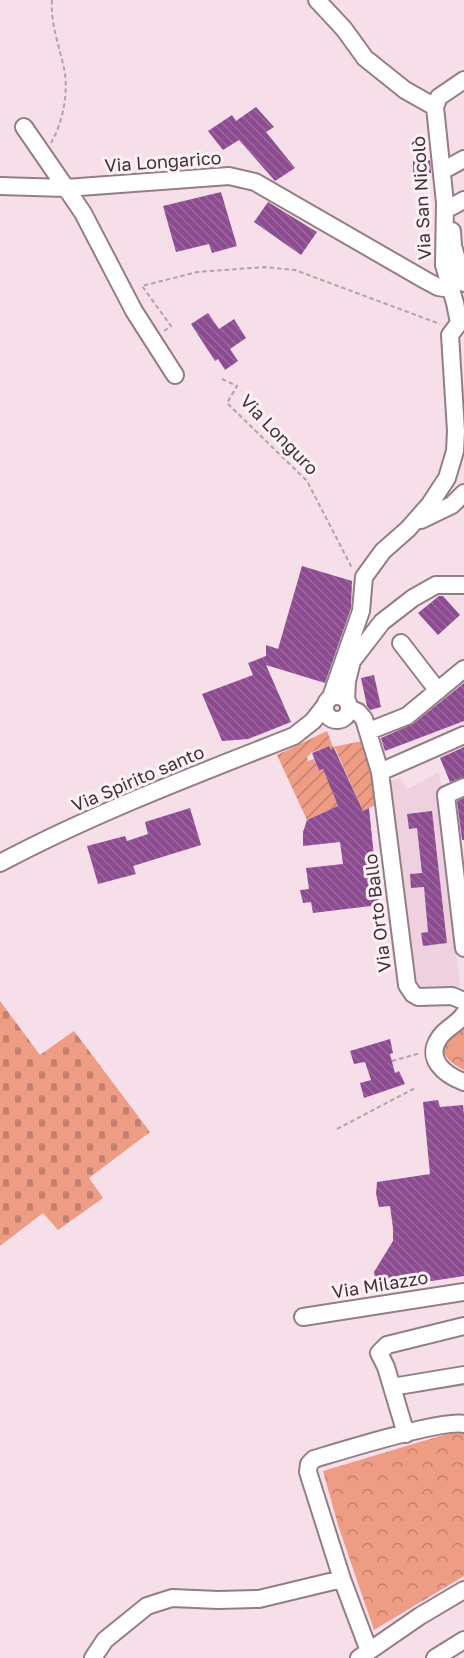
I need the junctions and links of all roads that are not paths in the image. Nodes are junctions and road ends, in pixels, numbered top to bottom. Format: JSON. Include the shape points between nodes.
{"nodes":[{"id":1,"x":317,"y":0,"type":"edge"},
{"id":2,"x":464,"y":80,"type":"edge"},
{"id":3,"x":435,"y":106,"type":"junction"},
{"id":4,"x":24,"y":127,"type":"dead end"},
{"id":5,"x":464,"y":159,"type":"edge"},
{"id":6,"x":442,"y":171,"type":"junction"},
{"id":7,"x":0,"y":186,"type":"edge"},
{"id":8,"x":66,"y":188,"type":"junction"},
{"id":9,"x":453,"y":203,"type":"edge"},
{"id":10,"x":460,"y":251,"type":"edge"},
{"id":11,"x":457,"y":286,"type":"edge"},
{"id":12,"x":459,"y":327,"type":"edge"},
{"id":13,"x":175,"y":375,"type":"dead end"},
{"id":14,"x":464,"y":494,"type":"edge"},
{"id":15,"x":408,"y":529,"type":"junction"},
{"id":16,"x":464,"y":584,"type":"edge"},
{"id":17,"x":401,"y":643,"type":"dead end"},
{"id":18,"x":464,"y":669,"type":"edge"},
{"id":19,"x":438,"y":691,"type":"junction"},
{"id":20,"x":338,"y":709,"type":"junction"},
{"id":21,"x":464,"y":735,"type":"edge"},
{"id":22,"x":370,"y":736,"type":"junction"},
{"id":23,"x":380,"y":772,"type":"junction"},
{"id":24,"x":464,"y":787,"type":"edge"},
{"id":25,"x":0,"y":863,"type":"edge"},
{"id":26,"x":459,"y":868,"type":"edge"},
{"id":27,"x":461,"y":900,"type":"edge"},
{"id":28,"x":464,"y":941,"type":"edge"},
{"id":29,"x":464,"y":1001,"type":"edge"},
{"id":30,"x":464,"y":1014,"type":"edge"},
{"id":31,"x":464,"y":1082,"type":"edge"},
{"id":32,"x":464,"y":1292,"type":"edge"},
{"id":33,"x":303,"y":1317,"type":"dead end"},
{"id":34,"x":464,"y":1326,"type":"edge"},
{"id":35,"x":464,"y":1375,"type":"edge"},
{"id":36,"x":393,"y":1387,"type":"junction"},
{"id":37,"x":460,"y":1421,"type":"edge"},
{"id":38,"x":406,"y":1434,"type":"junction"},
{"id":39,"x":342,"y":1579,"type":"junction"},
{"id":40,"x":464,"y":1590,"type":"edge"},
{"id":41,"x":464,"y":1640,"type":"edge"},
{"id":42,"x":364,"y":1654,"type":"edge"},
{"id":43,"x":93,"y":1658,"type":"edge"},
{"id":44,"x":435,"y":1658,"type":"edge"}],
"edges":[{"from":1,"to":3,"type":"street","via":[[366,58],[405,90]]},
{"from":2,"to":3,"type":"street","via":[[439,97]]},
{"from":3,"to":6,"type":"street","name":"Via San Nicolò"},
{"from":4,"to":8,"type":"street"},
{"from":5,"to":6,"type":"street"},
{"from":6,"to":9,"type":"street","name":"Via San Nicolò"},
{"from":7,"to":8,"type":"street","name":"Via Longarico"},
{"from":8,"to":11,"type":"street","name":"Via Longarico","via":[[229,176],[255,182],[425,280],[438,286]]},
{"from":8,"to":13,"type":"street","via":[[134,311]]},
{"from":9,"to":10,"type":"street","via":[[453,246]]},
{"from":9,"to":11,"type":"street","name":"Via San Nicolò","via":[[443,252],[444,265]]},
{"from":10,"to":11,"type":"street"},
{"from":11,"to":12,"type":"street","name":"Via San Nicolò"},
{"from":12,"to":15,"type":"street","via":[[450,335],[449,347],[455,451],[447,478]]},
{"from":14,"to":15,"type":"street"},
{"from":15,"to":20,"type":"street","via":[[383,551],[364,577],[361,611]]},
{"from":16,"to":20,"type":"street","via":[[436,585],[382,622],[352,661]]},
{"from":17,"to":19,"type":"street"},
{"from":18,"to":19,"type":"street"},
{"from":19,"to":22,"type":"street","via":[[407,716]]},
{"from":20,"to":22,"type":"street"},
{"from":20,"to":25,"type":"street","name":"Via Spirito santo","via":[[304,736],[294,736],[100,816]]},
{"from":21,"to":23,"type":"street"},
{"from":22,"to":23,"type":"street","name":"Via Orto Ballo"},
{"from":23,"to":29,"type":"street","name":"Via Orto Ballo","via":[[407,985],[418,997],[452,996]]},
{"from":24,"to":26,"type":"street","via":[[446,795]]},
{"from":26,"to":27,"type":"street"},
{"from":27,"to":28,"type":"street"},
{"from":30,"to":31,"type":"street","via":[[439,1038],[435,1049],[441,1069]]},
{"from":32,"to":33,"type":"street","name":"Via Milazzo"},
{"from":34,"to":36,"type":"street","via":[[387,1345],[380,1353]]},
{"from":35,"to":36,"type":"street"},
{"from":36,"to":38,"type":"street"},
{"from":37,"to":38,"type":"street"},
{"from":38,"to":39,"type":"street","via":[[314,1459],[309,1464],[308,1472]]},
{"from":39,"to":42,"type":"street"},
{"from":39,"to":43,"type":"street","via":[[259,1599],[172,1598],[147,1606],[105,1640]]},
{"from":40,"to":42,"type":"street"},
{"from":41,"to":44,"type":"street"}]}
